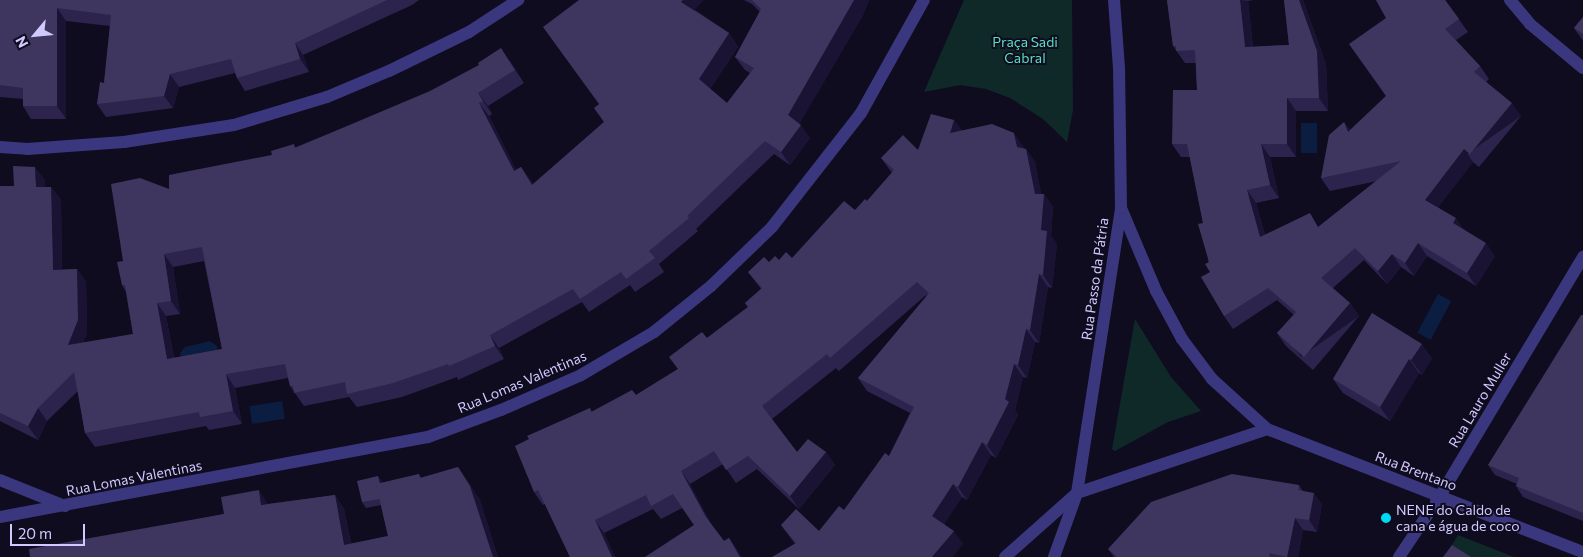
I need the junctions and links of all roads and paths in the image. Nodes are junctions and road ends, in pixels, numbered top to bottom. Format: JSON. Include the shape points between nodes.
{"nodes":[{"id":1,"x":518,"y":0,"type":"edge"},
{"id":2,"x":924,"y":0,"type":"edge"},
{"id":3,"x":1114,"y":0,"type":"edge"},
{"id":4,"x":1510,"y":0,"type":"edge"},
{"id":5,"x":1583,"y":68,"type":"edge"},
{"id":6,"x":0,"y":147,"type":"edge"},
{"id":7,"x":1121,"y":208,"type":"junction"},
{"id":8,"x":1583,"y":257,"type":"edge"},
{"id":9,"x":1267,"y":430,"type":"junction"},
{"id":10,"x":0,"y":480,"type":"edge"},
{"id":11,"x":1077,"y":493,"type":"junction"},
{"id":12,"x":1440,"y":496,"type":"junction"},
{"id":13,"x":66,"y":506,"type":"junction"},
{"id":14,"x":0,"y":517,"type":"edge"},
{"id":15,"x":1583,"y":552,"type":"edge"},
{"id":16,"x":1005,"y":557,"type":"edge"},
{"id":17,"x":1054,"y":557,"type":"edge"},
{"id":18,"x":1399,"y":557,"type":"edge"}],
"edges":[{"from":1,"to":6,"type":"street","via":[[469,32],[389,71],[327,97],[234,125],[124,142],[27,149]]},
{"from":2,"to":13,"type":"street","name":"Rua Lomas Valentinas","via":[[861,113],[772,227],[711,286],[654,332],[581,375],[428,437]]},
{"from":3,"to":7,"type":"street","name":"Rua Passo da Pátria","via":[[1119,68]]},
{"from":4,"to":5,"type":"street","via":[[1530,24]]},
{"from":7,"to":9,"type":"street","name":"Rua Brentano","via":[[1156,291],[1182,339],[1212,379]]},
{"from":7,"to":11,"type":"street","name":"Rua Passo da Pátria"},
{"from":8,"to":12,"type":"street","name":"Rua Lauro Muller"},
{"from":9,"to":11,"type":"street"},
{"from":9,"to":12,"type":"street","name":"Rua Brentano"},
{"from":10,"to":13,"type":"street"},
{"from":11,"to":16,"type":"street"},
{"from":11,"to":17,"type":"street","name":"Rua Passo da Pátria"},
{"from":12,"to":15,"type":"street","name":"Rua Brentano"},
{"from":12,"to":18,"type":"street","name":"Rua Lauro Muller"},
{"from":13,"to":14,"type":"street","name":"Rua Lomas Valentinas"}]}
